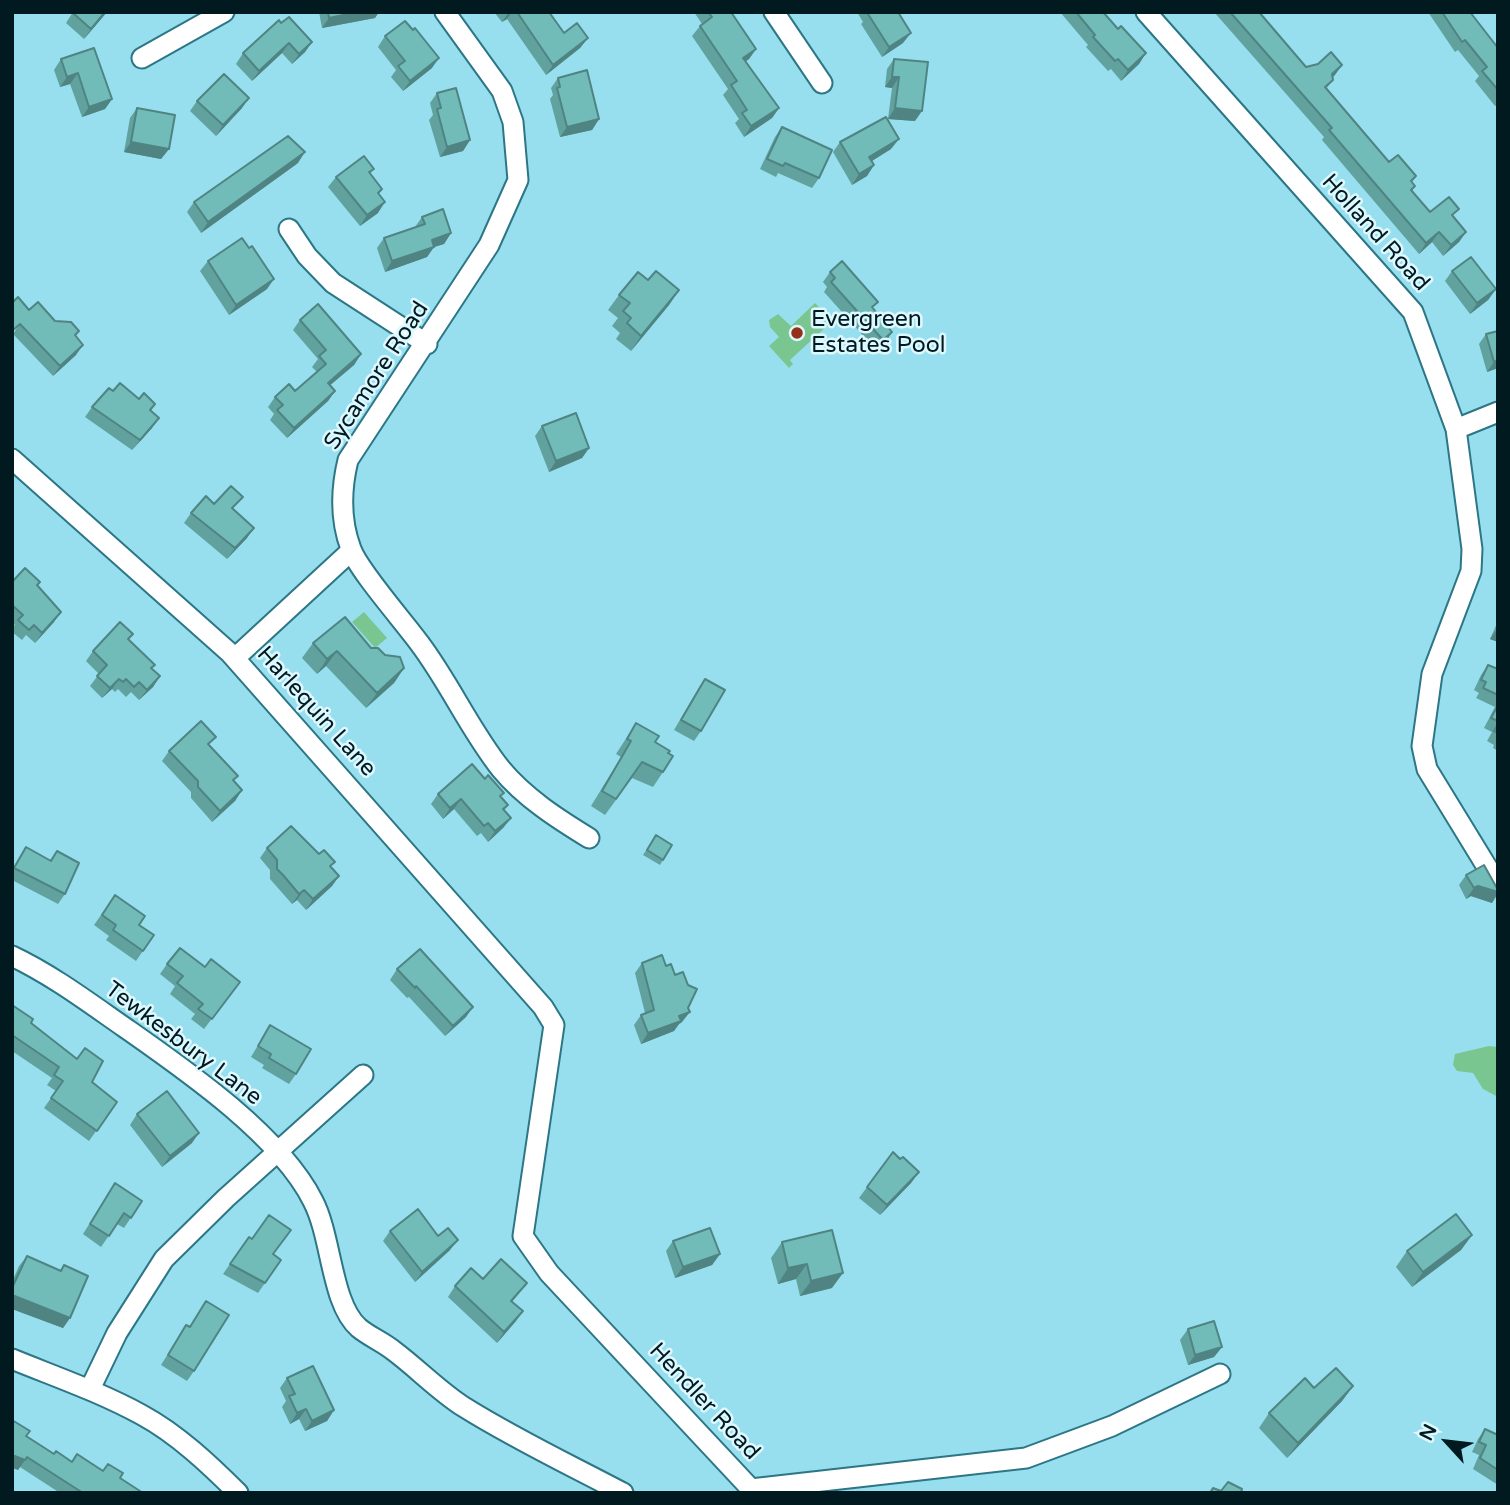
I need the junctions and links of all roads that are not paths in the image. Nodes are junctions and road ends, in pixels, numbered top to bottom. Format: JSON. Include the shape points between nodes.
{"nodes":[{"id":1,"x":224,"y":12,"type":"edge"},
{"id":2,"x":445,"y":12,"type":"edge"},
{"id":3,"x":774,"y":12,"type":"edge"},
{"id":4,"x":1146,"y":12,"type":"edge"},
{"id":5,"x":142,"y":58,"type":"dead end"},
{"id":6,"x":822,"y":83,"type":"dead end"},
{"id":7,"x":289,"y":229,"type":"dead end"},
{"id":8,"x":427,"y":344,"type":"junction"},
{"id":9,"x":1498,"y":412,"type":"edge"},
{"id":10,"x":1456,"y":429,"type":"junction"},
{"id":11,"x":12,"y":459,"type":"edge"},
{"id":12,"x":351,"y":551,"type":"junction"},
{"id":13,"x":235,"y":658,"type":"junction"},
{"id":14,"x":589,"y":838,"type":"dead end"},
{"id":15,"x":1498,"y":886,"type":"edge"},
{"id":16,"x":12,"y":956,"type":"edge"},
{"id":17,"x":554,"y":1025,"type":"joint"},
{"id":18,"x":363,"y":1075,"type":"dead end"},
{"id":19,"x":277,"y":1152,"type":"junction"},
{"id":20,"x":12,"y":1359,"type":"edge"},
{"id":21,"x":1220,"y":1374,"type":"dead end"},
{"id":22,"x":90,"y":1389,"type":"junction"},
{"id":23,"x":238,"y":1493,"type":"edge"},
{"id":24,"x":623,"y":1493,"type":"edge"}],
"edges":[{"from":1,"to":5,"type":"street"},
{"from":2,"to":8,"type":"street","name":"Sycamore Road","via":[[502,91],[513,122],[519,165],[518,180],[489,245]]},
{"from":3,"to":6,"type":"street"},
{"from":4,"to":10,"type":"street","name":"Holland Road","via":[[1413,312]]},
{"from":7,"to":8,"type":"street","via":[[333,283]]},
{"from":8,"to":12,"type":"street","name":"Sycamore Road","via":[[348,460],[343,516]]},
{"from":9,"to":10,"type":"street"},
{"from":10,"to":15,"type":"street","name":"Holland Road","via":[[1471,527],[1471,571],[1432,674],[1422,746],[1427,769]]},
{"from":11,"to":13,"type":"street","name":"Harlequin Lane"},
{"from":12,"to":13,"type":"street"},
{"from":12,"to":14,"type":"street","name":"Sycamore Road","via":[[435,664],[502,770],[557,818]]},
{"from":13,"to":17,"type":"street","name":"Harlequin Lane","via":[[543,1007]]},
{"from":16,"to":19,"type":"street","name":"Tewkesbury Lane","via":[[169,1059],[225,1102]]},
{"from":17,"to":21,"type":"street","name":"Hendler Road","via":[[523,1236],[549,1273],[751,1489],[1026,1458],[1112,1426]]},
{"from":18,"to":19,"type":"street"},
{"from":19,"to":22,"type":"street","via":[[164,1259],[117,1333]]},
{"from":19,"to":24,"type":"street","name":"Tewkesbury Lane","via":[[312,1199],[334,1263],[337,1293],[357,1327],[392,1349],[463,1407]]},
{"from":20,"to":22,"type":"street"},
{"from":22,"to":23,"type":"street","via":[[144,1416],[185,1445]]}]}
